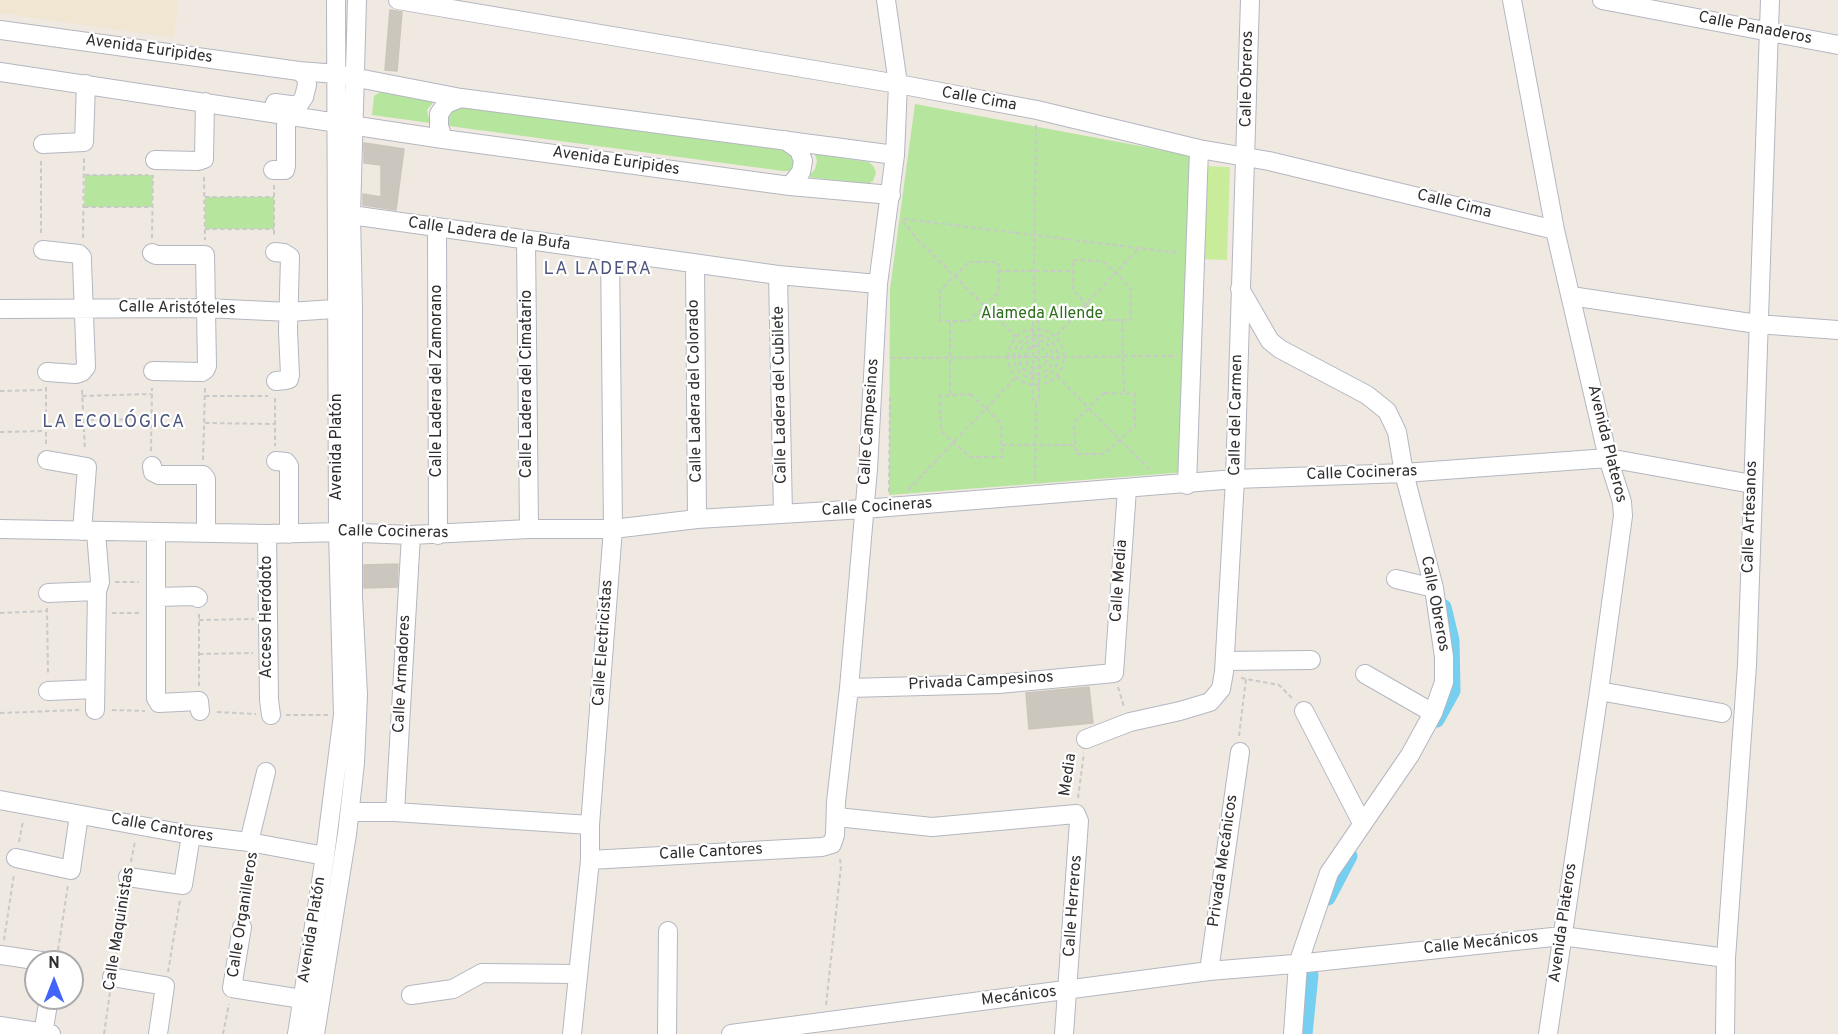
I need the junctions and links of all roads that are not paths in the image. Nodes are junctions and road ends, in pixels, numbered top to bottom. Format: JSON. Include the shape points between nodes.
{"nodes":[{"id":1,"x":336,"y":0,"type":"edge"},
{"id":2,"x":357,"y":0,"type":"edge"},
{"id":3,"x":398,"y":0,"type":"edge"},
{"id":4,"x":886,"y":0,"type":"edge"},
{"id":5,"x":1250,"y":0,"type":"edge"},
{"id":6,"x":1512,"y":0,"type":"edge"},
{"id":7,"x":1602,"y":0,"type":"edge"},
{"id":8,"x":1770,"y":0,"type":"edge"},
{"id":9,"x":0,"y":30,"type":"edge"},
{"id":10,"x":1769,"y":31,"type":"junction"},
{"id":11,"x":1838,"y":45,"type":"edge"},
{"id":12,"x":299,"y":71,"type":"junction"},
{"id":13,"x":0,"y":72,"type":"edge"},
{"id":14,"x":346,"y":76,"type":"junction"},
{"id":15,"x":86,"y":84,"type":"junction"},
{"id":16,"x":898,"y":84,"type":"junction"},
{"id":17,"x":461,"y":98,"type":"junction"},
{"id":18,"x":205,"y":102,"type":"junction"},
{"id":19,"x":292,"y":111,"type":"junction"},
{"id":20,"x":335,"y":116,"type":"junction"},
{"id":21,"x":354,"y":125,"type":"junction"},
{"id":22,"x":443,"y":139,"type":"junction"},
{"id":23,"x":785,"y":140,"type":"junction"},
{"id":24,"x":43,"y":144,"type":"road end"},
{"id":25,"x":1199,"y":149,"type":"junction"},
{"id":26,"x":895,"y":155,"type":"junction"},
{"id":27,"x":1246,"y":157,"type":"junction"},
{"id":28,"x":154,"y":168,"type":"road end"},
{"id":29,"x":273,"y":170,"type":"road end"},
{"id":30,"x":790,"y":186,"type":"junction"},
{"id":31,"x":891,"y":195,"type":"junction"},
{"id":32,"x":351,"y":215,"type":"junction"},
{"id":33,"x":438,"y":227,"type":"junction"},
{"id":34,"x":1555,"y":230,"type":"junction"},
{"id":35,"x":526,"y":240,"type":"junction"},
{"id":36,"x":43,"y":250,"type":"road end"},
{"id":37,"x":610,"y":251,"type":"junction"},
{"id":38,"x":275,"y":252,"type":"road end"},
{"id":39,"x":152,"y":253,"type":"road end"},
{"id":40,"x":695,"y":264,"type":"junction"},
{"id":41,"x":778,"y":275,"type":"junction"},
{"id":42,"x":878,"y":284,"type":"junction"},
{"id":43,"x":1240,"y":289,"type":"junction"},
{"id":44,"x":1571,"y":296,"type":"junction"},
{"id":45,"x":82,"y":308,"type":"junction"},
{"id":46,"x":205,"y":308,"type":"junction"},
{"id":47,"x":346,"y":308,"type":"junction"},
{"id":48,"x":0,"y":309,"type":"edge"},
{"id":49,"x":289,"y":312,"type":"junction"},
{"id":50,"x":1757,"y":324,"type":"junction"},
{"id":51,"x":1838,"y":330,"type":"edge"},
{"id":52,"x":153,"y":370,"type":"road end"},
{"id":53,"x":46,"y":381,"type":"road end"},
{"id":54,"x":276,"y":381,"type":"dead end"},
{"id":55,"x":1608,"y":458,"type":"junction"},
{"id":56,"x":47,"y":460,"type":"road end"},
{"id":57,"x":276,"y":461,"type":"road end"},
{"id":58,"x":152,"y":466,"type":"road end"},
{"id":59,"x":1404,"y":473,"type":"junction"},
{"id":60,"x":1235,"y":479,"type":"junction"},
{"id":61,"x":1752,"y":484,"type":"junction"},
{"id":62,"x":1187,"y":485,"type":"junction"},
{"id":63,"x":1127,"y":489,"type":"junction"},
{"id":64,"x":864,"y":509,"type":"junction"},
{"id":65,"x":783,"y":514,"type":"junction"},
{"id":66,"x":697,"y":519,"type":"junction"},
{"id":67,"x":0,"y":528,"type":"edge"},
{"id":68,"x":613,"y":529,"type":"junction"},
{"id":69,"x":529,"y":530,"type":"junction"},
{"id":70,"x":89,"y":531,"type":"junction"},
{"id":71,"x":156,"y":532,"type":"junction"},
{"id":72,"x":206,"y":532,"type":"junction"},
{"id":73,"x":346,"y":532,"type":"junction"},
{"id":74,"x":267,"y":534,"type":"junction"},
{"id":75,"x":289,"y":534,"type":"junction"},
{"id":76,"x":438,"y":535,"type":"junction"},
{"id":77,"x":411,"y":536,"type":"junction"},
{"id":78,"x":1396,"y":579,"type":"dead end"},
{"id":79,"x":98,"y":586,"type":"junction"},
{"id":80,"x":1434,"y":588,"type":"junction"},
{"id":81,"x":155,"y":597,"type":"junction"},
{"id":82,"x":198,"y":598,"type":"road end"},
{"id":83,"x":48,"y":602,"type":"road end"},
{"id":84,"x":1311,"y":660,"type":"dead end"},
{"id":85,"x":1224,"y":667,"type":"junction"},
{"id":86,"x":1114,"y":673,"type":"joint"},
{"id":87,"x":1365,"y":674,"type":"dead end"},
{"id":88,"x":849,"y":688,"type":"junction"},
{"id":89,"x":95,"y":689,"type":"junction"},
{"id":90,"x":48,"y":691,"type":"road end"},
{"id":91,"x":1599,"y":692,"type":"junction"},
{"id":92,"x":199,"y":706,"type":"road end"},
{"id":93,"x":270,"y":707,"type":"dead end"},
{"id":94,"x":95,"y":710,"type":"dead end"},
{"id":95,"x":1304,"y":711,"type":"road end"},
{"id":96,"x":1433,"y":713,"type":"junction"},
{"id":97,"x":1722,"y":713,"type":"dead end"},
{"id":98,"x":1086,"y":739,"type":"road end"},
{"id":99,"x":1240,"y":752,"type":"road end"},
{"id":100,"x":266,"y":772,"type":"dead end"},
{"id":101,"x":0,"y":800,"type":"edge"},
{"id":102,"x":351,"y":812,"type":"junction"},
{"id":103,"x":395,"y":812,"type":"junction"},
{"id":104,"x":80,"y":815,"type":"junction"},
{"id":105,"x":837,"y":817,"type":"junction"},
{"id":106,"x":1362,"y":823,"type":"junction"},
{"id":107,"x":590,"y":825,"type":"junction"},
{"id":108,"x":191,"y":835,"type":"junction"},
{"id":109,"x":252,"y":842,"type":"junction"},
{"id":110,"x":832,"y":844,"type":"joint"},
{"id":111,"x":325,"y":856,"type":"junction"},
{"id":112,"x":16,"y":858,"type":"road end"},
{"id":113,"x":590,"y":860,"type":"junction"},
{"id":114,"x":128,"y":877,"type":"road end"},
{"id":115,"x":242,"y":927,"type":"road end"},
{"id":116,"x":668,"y":931,"type":"dead end"},
{"id":117,"x":1562,"y":936,"type":"junction"},
{"id":118,"x":2,"y":955,"type":"road end"},
{"id":119,"x":24,"y":955,"type":"edge"},
{"id":120,"x":1725,"y":958,"type":"junction"},
{"id":121,"x":1303,"y":964,"type":"junction"},
{"id":122,"x":1209,"y":971,"type":"junction"},
{"id":123,"x":578,"y":975,"type":"junction"},
{"id":124,"x":112,"y":977,"type":"road end"},
{"id":125,"x":1068,"y":990,"type":"junction"},
{"id":126,"x":411,"y":994,"type":"dead end"},
{"id":127,"x":302,"y":999,"type":"junction"},
{"id":128,"x":48,"y":1010,"type":"edge"},
{"id":129,"x":821,"y":1021,"type":"edge"},
{"id":130,"x":0,"y":1026,"type":"edge"},
{"id":131,"x":46,"y":1034,"type":"edge"},
{"id":132,"x":158,"y":1034,"type":"edge"},
{"id":133,"x":297,"y":1034,"type":"edge"},
{"id":134,"x":315,"y":1034,"type":"edge"},
{"id":135,"x":572,"y":1034,"type":"edge"},
{"id":136,"x":667,"y":1034,"type":"edge"},
{"id":137,"x":731,"y":1034,"type":"edge"},
{"id":138,"x":1064,"y":1034,"type":"edge"},
{"id":139,"x":1293,"y":1034,"type":"edge"},
{"id":140,"x":1548,"y":1034,"type":"edge"},
{"id":141,"x":1725,"y":1034,"type":"edge"}],
"edges":[{"from":1,"to":14,"type":"street","name":"Avenida Platón"},
{"from":2,"to":14,"type":"street","name":"Avenida Platón"},
{"from":3,"to":16,"type":"street","name":"Calle Cima"},
{"from":4,"to":16,"type":"street","name":"Calle Campesinos"},
{"from":5,"to":27,"type":"street","name":"Calle Obreros"},
{"from":6,"to":34,"type":"street","name":"Avenida Plateros"},
{"from":7,"to":10,"type":"street","name":"Calle Panaderos"},
{"from":8,"to":10,"type":"street","name":"Calle Artesanos"},
{"from":9,"to":12,"type":"street","name":"Avenida Euripides"},
{"from":10,"to":11,"type":"street","name":"Calle Panaderos"},
{"from":10,"to":50,"type":"street","name":"Calle Artesanos"},
{"from":12,"to":14,"type":"street","name":"Avenida Euripides"},
{"from":12,"to":19,"type":"street","via":[[306,77],[307,85],[304,97]]},
{"from":13,"to":15,"type":"street","name":"Avenida Euripides"},
{"from":14,"to":17,"type":"street","name":"Avenida Euripides"},
{"from":14,"to":20,"type":"street","name":"Avenida Platón"},
{"from":14,"to":21,"type":"street","name":"Avenida Platón"},
{"from":15,"to":18,"type":"street","name":"Avenida Euripides"},
{"from":15,"to":24,"type":"street","via":[[84,142]]},
{"from":16,"to":25,"type":"street","name":"Calle Cima","via":[[1037,110]]},
{"from":16,"to":26,"type":"street","name":"Calle Campesinos"},
{"from":17,"to":22,"type":"street","via":[[446,104],[439,114]]},
{"from":17,"to":23,"type":"street","name":"Avenida Euripides"},
{"from":18,"to":19,"type":"street","name":"Avenida Euripides"},
{"from":18,"to":28,"type":"street","via":[[204,159]]},
{"from":19,"to":20,"type":"street","name":"Avenida Euripides"},
{"from":19,"to":29,"type":"street","via":[[285,170]]},
{"from":20,"to":21,"type":"street","name":"Avenida Euripides"},
{"from":20,"to":47,"type":"street","name":"Avenida Platón"},
{"from":21,"to":22,"type":"street","name":"Avenida Euripides"},
{"from":21,"to":32,"type":"street","name":"Avenida Platón"},
{"from":22,"to":30,"type":"street","name":"Avenida Euripides"},
{"from":23,"to":26,"type":"street","name":"Avenida Euripides"},
{"from":23,"to":30,"type":"street","via":[[799,150],[803,161],[801,172]]},
{"from":25,"to":27,"type":"street","name":"Calle Cima"},
{"from":25,"to":62,"type":"street"},
{"from":26,"to":31,"type":"street","name":"Calle Campesinos"},
{"from":27,"to":34,"type":"street","name":"Calle Cima"},
{"from":27,"to":43,"type":"street","name":"Calle del Carmen"},
{"from":30,"to":31,"type":"street","name":"Avenida Euripides"},
{"from":31,"to":42,"type":"street","name":"Calle Campesinos"},
{"from":32,"to":33,"type":"street","name":"Calle Ladera de la Bufa"},
{"from":32,"to":47,"type":"street","name":"Avenida Platón"},
{"from":33,"to":35,"type":"street","name":"Calle Ladera de la Bufa"},
{"from":33,"to":76,"type":"street","name":"Calle Ladera del Zamorano"},
{"from":34,"to":44,"type":"street","name":"Avenida Plateros"},
{"from":35,"to":37,"type":"street","name":"Calle Ladera de la Bufa"},
{"from":35,"to":69,"type":"street","name":"Calle Ladera del Cimatario"},
{"from":36,"to":45,"type":"street","via":[[82,257]]},
{"from":37,"to":40,"type":"street","name":"Calle Ladera de la Bufa"},
{"from":37,"to":68,"type":"street","name":"Calle Electricistas"},
{"from":38,"to":49,"type":"street","via":[[290,257]]},
{"from":39,"to":46,"type":"street","via":[[205,255]]},
{"from":40,"to":41,"type":"street","name":"Calle Ladera de la Bufa"},
{"from":40,"to":66,"type":"street","name":"Calle Ladera del Colorado"},
{"from":41,"to":42,"type":"street","name":"Calle Ladera de la Bufa"},
{"from":41,"to":65,"type":"street","name":"Calle Ladera del Cubilete"},
{"from":42,"to":64,"type":"street","name":"Calle Campesinos"},
{"from":43,"to":59,"type":"street","name":"Calle Obreros","via":[[1270,341],[1367,395],[1387,411],[1397,432]]},
{"from":43,"to":60,"type":"street","name":"Calle del Carmen"},
{"from":44,"to":50,"type":"street"},
{"from":44,"to":55,"type":"street","name":"Avenida Plateros"},
{"from":45,"to":46,"type":"street","name":"Calle Aristóteles"},
{"from":45,"to":48,"type":"street","name":"Calle Aristóteles"},
{"from":45,"to":53,"type":"street","via":[[86,367],[82,372]]},
{"from":46,"to":49,"type":"street","name":"Calle Aristóteles"},
{"from":46,"to":52,"type":"street","via":[[206,370]]},
{"from":47,"to":49,"type":"street","name":"Calle Aristóteles"},
{"from":47,"to":73,"type":"street","name":"Avenida Platón"},
{"from":49,"to":54,"type":"street","via":[[289,379]]},
{"from":50,"to":51,"type":"street"},
{"from":50,"to":61,"type":"street","name":"Calle Artesanos"},
{"from":55,"to":59,"type":"street","name":"Calle Cocineras"},
{"from":55,"to":61,"type":"street","name":"Calle Cocineras"},
{"from":55,"to":91,"type":"street","name":"Avenida Plateros","via":[[1623,516]]},
{"from":56,"to":70,"type":"street","via":[[87,467]]},
{"from":57,"to":75,"type":"street","via":[[289,465]]},
{"from":58,"to":72,"type":"street","via":[[159,475],[203,475]]},
{"from":59,"to":60,"type":"street","name":"Calle Cocineras"},
{"from":59,"to":80,"type":"street","name":"Calle Obreros"},
{"from":60,"to":62,"type":"street","name":"Calle Cocineras"},
{"from":60,"to":85,"type":"street","name":"Calle del Carmen"},
{"from":61,"to":120,"type":"street","name":"Calle Artesanos","via":[[1747,665]]},
{"from":62,"to":63,"type":"street","name":"Calle Cocineras"},
{"from":63,"to":64,"type":"street","name":"Calle Cocineras"},
{"from":63,"to":86,"type":"street","name":"Calle Media"},
{"from":64,"to":65,"type":"street","name":"Calle Cocineras"},
{"from":64,"to":88,"type":"street","name":"Calle Campesinos"},
{"from":65,"to":66,"type":"street","name":"Calle Cocineras"},
{"from":66,"to":68,"type":"street","name":"Calle Cocineras"},
{"from":67,"to":70,"type":"street","name":"Calle Cocineras"},
{"from":68,"to":69,"type":"street","name":"Calle Cocineras"},
{"from":68,"to":107,"type":"street","name":"Calle Electricistas"},
{"from":69,"to":76,"type":"street","name":"Calle Cocineras"},
{"from":70,"to":71,"type":"street","name":"Calle Cocineras"},
{"from":70,"to":79,"type":"street"},
{"from":71,"to":72,"type":"street","name":"Calle Cocineras"},
{"from":71,"to":81,"type":"street"},
{"from":72,"to":74,"type":"street","name":"Calle Cocineras"},
{"from":73,"to":75,"type":"street","name":"Calle Cocineras"},
{"from":73,"to":77,"type":"street","name":"Calle Cocineras"},
{"from":73,"to":102,"type":"street","name":"Avenida Platón","via":[[358,695]]},
{"from":73,"to":111,"type":"street","name":"Avenida Platón","via":[[343,715]]},
{"from":74,"to":75,"type":"street","name":"Calle Cocineras"},
{"from":74,"to":93,"type":"street","name":"Acceso Heródoto"},
{"from":76,"to":77,"type":"street","name":"Calle Cocineras"},
{"from":77,"to":103,"type":"street","name":"Calle Armadores"},
{"from":78,"to":80,"type":"street"},
{"from":79,"to":83,"type":"street"},
{"from":79,"to":89,"type":"street"},
{"from":80,"to":96,"type":"street","name":"Calle Obreros","via":[[1444,682]]},
{"from":81,"to":82,"type":"street"},
{"from":81,"to":92,"type":"street","via":[[157,702]]},
{"from":84,"to":85,"type":"street"},
{"from":85,"to":98,"type":"street","name":"Calle del Carmen","via":[[1221,689],[1210,702],[1130,722]]},
{"from":86,"to":88,"type":"street","name":"Privada Campesinos","via":[[999,684]]},
{"from":87,"to":96,"type":"street"},
{"from":88,"to":105,"type":"street","name":"Calle Campesinos"},
{"from":89,"to":90,"type":"street"},
{"from":89,"to":94,"type":"street"},
{"from":91,"to":97,"type":"street"},
{"from":91,"to":117,"type":"street","name":"Avenida Plateros"},
{"from":95,"to":106,"type":"street"},
{"from":96,"to":106,"type":"street","name":"Calle Obreros","via":[[1410,755]]},
{"from":99,"to":122,"type":"street","name":"Privada Mecánicos"},
{"from":100,"to":109,"type":"street"},
{"from":101,"to":104,"type":"street","name":"Calle Cantores"},
{"from":102,"to":103,"type":"street"},
{"from":102,"to":134,"type":"street","name":"Avenida Platón"},
{"from":103,"to":107,"type":"street"},
{"from":104,"to":108,"type":"street","name":"Calle Cantores"},
{"from":104,"to":112,"type":"street","via":[[71,870]]},
{"from":105,"to":110,"type":"street","name":"Calle Campesinos"},
{"from":105,"to":125,"type":"street","name":"Calle Herreros","via":[[932,827],[1076,814],[1079,821]]},
{"from":106,"to":121,"type":"street","name":"Calle Obreros","via":[[1329,873]]},
{"from":107,"to":113,"type":"street","name":"Calle Electricistas"},
{"from":108,"to":109,"type":"street","name":"Calle Cantores"},
{"from":108,"to":114,"type":"street","via":[[183,885]]},
{"from":109,"to":111,"type":"street","name":"Calle Cantores"},
{"from":110,"to":113,"type":"street","name":"Calle Cantores"},
{"from":111,"to":127,"type":"street","name":"Avenida Platón"},
{"from":113,"to":123,"type":"street","name":"Calle Electricistas"},
{"from":115,"to":127,"type":"street","name":"Calle Organilleros","via":[[232,988]]},
{"from":116,"to":136,"type":"street"},
{"from":117,"to":120,"type":"street","name":"Calle Mecánicos"},
{"from":117,"to":121,"type":"street","name":"Calle Mecánicos"},
{"from":117,"to":140,"type":"street","name":"Avenida Plateros"},
{"from":118,"to":119,"type":"street"},
{"from":120,"to":141,"type":"street","name":"Calle Artesanos"},
{"from":121,"to":122,"type":"street","name":"Mecánicos"},
{"from":121,"to":139,"type":"street","name":"Calle Obreros"},
{"from":122,"to":125,"type":"street","name":"Mecánicos"},
{"from":123,"to":126,"type":"street","via":[[482,973],[453,989]]},
{"from":123,"to":135,"type":"street","name":"Calle Electricistas"},
{"from":124,"to":132,"type":"street","via":[[165,986]]},
{"from":125,"to":129,"type":"street","name":"Mecánicos"},
{"from":125,"to":138,"type":"street","name":"Calle Herreros"},
{"from":127,"to":133,"type":"street","name":"Avenida Platón"},
{"from":128,"to":131,"type":"street"},
{"from":129,"to":137,"type":"street","name":"Mecánicos"},
{"from":130,"to":131,"type":"street"}]}
